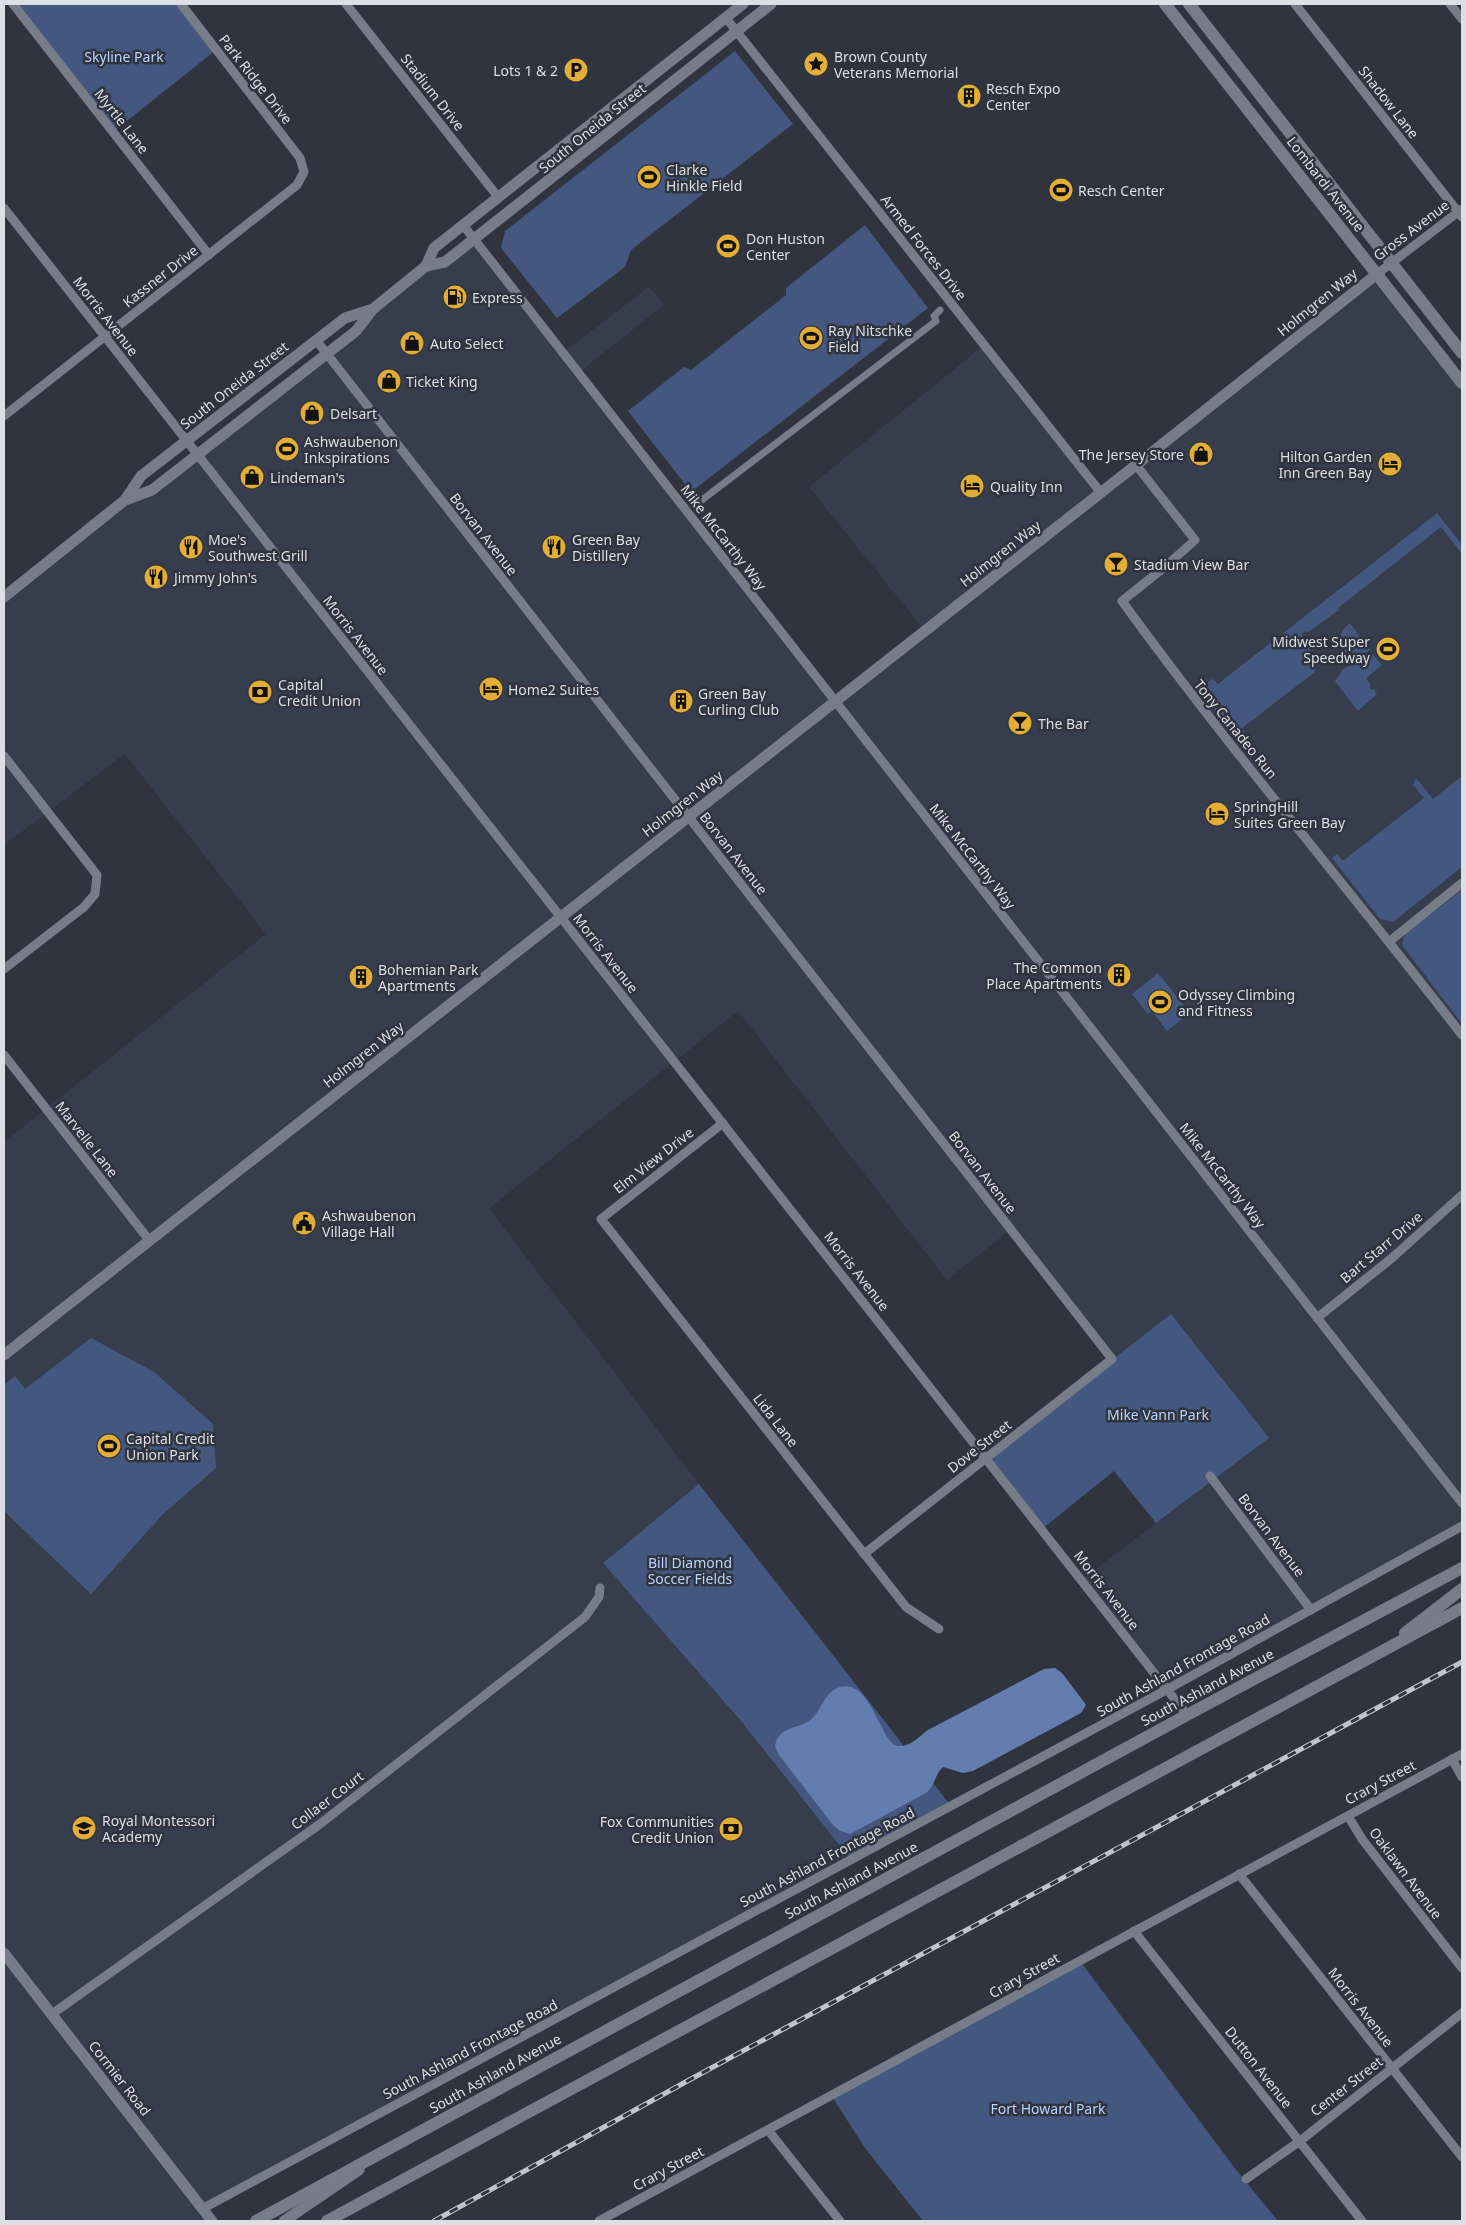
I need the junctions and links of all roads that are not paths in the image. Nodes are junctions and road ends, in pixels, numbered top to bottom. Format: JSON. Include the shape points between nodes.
{"nodes":[{"id":1,"x":13,"y":4,"type":"edge"},
{"id":2,"x":181,"y":4,"type":"edge"},
{"id":3,"x":346,"y":4,"type":"edge"},
{"id":4,"x":743,"y":4,"type":"edge"},
{"id":5,"x":771,"y":4,"type":"edge"},
{"id":6,"x":1165,"y":4,"type":"edge"},
{"id":7,"x":1189,"y":4,"type":"edge"},
{"id":8,"x":1295,"y":4,"type":"edge"},
{"id":9,"x":1450,"y":4,"type":"edge"},
{"id":10,"x":726,"y":18,"type":"junction"},
{"id":11,"x":1462,"y":19,"type":"edge"},
{"id":12,"x":737,"y":32,"type":"junction"},
{"id":13,"x":304,"y":172,"type":"joint"},
{"id":14,"x":498,"y":197,"type":"junction"},
{"id":15,"x":4,"y":208,"type":"edge"},
{"id":16,"x":1461,"y":213,"type":"edge"},
{"id":17,"x":463,"y":225,"type":"junction"},
{"id":18,"x":474,"y":239,"type":"junction"},
{"id":19,"x":209,"y":255,"type":"junction"},
{"id":20,"x":1392,"y":262,"type":"junction"},
{"id":21,"x":426,"y":266,"type":"junction"},
{"id":22,"x":1376,"y":274,"type":"junction"},
{"id":23,"x":373,"y":308,"type":"junction"},
{"id":24,"x":940,"y":310,"type":"dead end"},
{"id":25,"x":104,"y":337,"type":"junction"},
{"id":26,"x":316,"y":340,"type":"junction"},
{"id":27,"x":1462,"y":353,"type":"edge"},
{"id":28,"x":327,"y":355,"type":"junction"},
{"id":29,"x":1462,"y":383,"type":"edge"},
{"id":30,"x":4,"y":416,"type":"edge"},
{"id":31,"x":186,"y":441,"type":"junction"},
{"id":32,"x":198,"y":455,"type":"junction"},
{"id":33,"x":1136,"y":465,"type":"junction"},
{"id":34,"x":1100,"y":493,"type":"junction"},
{"id":35,"x":125,"y":500,"type":"junction"},
{"id":36,"x":698,"y":503,"type":"dead end"},
{"id":37,"x":4,"y":597,"type":"edge"},
{"id":38,"x":835,"y":702,"type":"junction"},
{"id":39,"x":4,"y":756,"type":"edge"},
{"id":40,"x":688,"y":817,"type":"junction"},
{"id":41,"x":1462,"y":884,"type":"edge"},
{"id":42,"x":561,"y":917,"type":"junction"},
{"id":43,"x":1390,"y":942,"type":"junction"},
{"id":44,"x":4,"y":970,"type":"edge"},
{"id":45,"x":1462,"y":1035,"type":"edge"},
{"id":46,"x":4,"y":1055,"type":"edge"},
{"id":47,"x":723,"y":1123,"type":"junction"},
{"id":48,"x":1462,"y":1196,"type":"edge"},
{"id":49,"x":601,"y":1219,"type":"joint"},
{"id":50,"x":149,"y":1240,"type":"junction"},
{"id":51,"x":1317,"y":1318,"type":"junction"},
{"id":52,"x":4,"y":1355,"type":"edge"},
{"id":53,"x":1112,"y":1359,"type":"joint"},
{"id":54,"x":986,"y":1458,"type":"junction"},
{"id":55,"x":1210,"y":1476,"type":"dead end"},
{"id":56,"x":1462,"y":1503,"type":"edge"},
{"id":57,"x":1462,"y":1526,"type":"edge"},
{"id":58,"x":864,"y":1554,"type":"junction"},
{"id":59,"x":1462,"y":1568,"type":"edge"},
{"id":60,"x":600,"y":1588,"type":"dead end"},
{"id":61,"x":1462,"y":1589,"type":"edge"},
{"id":62,"x":1462,"y":1608,"type":"edge"},
{"id":63,"x":1311,"y":1610,"type":"junction"},
{"id":64,"x":939,"y":1629,"type":"dead end"},
{"id":65,"x":1371,"y":1658,"type":"junction"},
{"id":66,"x":1168,"y":1689,"type":"junction"},
{"id":67,"x":1187,"y":1715,"type":"junction"},
{"id":68,"x":1462,"y":1754,"type":"edge"},
{"id":69,"x":1452,"y":1759,"type":"junction"},
{"id":70,"x":1462,"y":1777,"type":"edge"},
{"id":71,"x":1348,"y":1816,"type":"junction"},
{"id":72,"x":1239,"y":1874,"type":"junction"},
{"id":73,"x":1134,"y":1931,"type":"junction"},
{"id":74,"x":4,"y":1953,"type":"edge"},
{"id":75,"x":1462,"y":1968,"type":"edge"},
{"id":76,"x":1462,"y":2013,"type":"edge"},
{"id":77,"x":52,"y":2014,"type":"junction"},
{"id":78,"x":1391,"y":2068,"type":"junction"},
{"id":79,"x":768,"y":2130,"type":"junction"},
{"id":80,"x":1300,"y":2141,"type":"junction"},
{"id":81,"x":384,"y":2151,"type":"junction"},
{"id":82,"x":1462,"y":2157,"type":"edge"},
{"id":83,"x":1246,"y":2179,"type":"dead end"},
{"id":84,"x":202,"y":2209,"type":"junction"},
{"id":85,"x":212,"y":2221,"type":"edge"},
{"id":86,"x":256,"y":2221,"type":"edge"},
{"id":87,"x":284,"y":2221,"type":"edge"},
{"id":88,"x":327,"y":2221,"type":"edge"},
{"id":89,"x":599,"y":2221,"type":"edge"},
{"id":90,"x":840,"y":2221,"type":"edge"},
{"id":91,"x":1362,"y":2221,"type":"edge"}],
"edges":[{"from":1,"to":19,"type":"street","name":"Myrtle Lane"},
{"from":2,"to":13,"type":"street","name":"Park Ridge Drive","via":[[300,158]]},
{"from":3,"to":14,"type":"street","name":"Stadium Drive"},
{"from":4,"to":10,"type":"street","name":"South Oneida Street"},
{"from":5,"to":12,"type":"street","name":"South Oneida Street"},
{"from":6,"to":22,"type":"main road","name":"Lombardi Avenue"},
{"from":7,"to":20,"type":"main road","name":"Lombardi Avenue"},
{"from":8,"to":16,"type":"street","name":"Shadow Lane"},
{"from":9,"to":11,"type":"street"},
{"from":10,"to":12,"type":"street","name":"Armed Forces Drive"},
{"from":10,"to":14,"type":"street","name":"South Oneida Street"},
{"from":12,"to":18,"type":"street","name":"South Oneida Street"},
{"from":12,"to":34,"type":"street","name":"Armed Forces Drive"},
{"from":13,"to":19,"type":"street","name":"Kassner Drive","via":[[297,185]]},
{"from":14,"to":17,"type":"street","name":"South Oneida Street"},
{"from":15,"to":25,"type":"street","name":"Morris Avenue"},
{"from":16,"to":20,"type":"street","name":"Gross Avenue"},
{"from":17,"to":18,"type":"street","name":"Mike McCarthy Way"},
{"from":17,"to":21,"type":"street","name":"South Oneida Street","via":[[434,248]]},
{"from":18,"to":21,"type":"street","name":"South Oneida Street","via":[[445,262]]},
{"from":18,"to":38,"type":"street","name":"Mike McCarthy Way"},
{"from":19,"to":25,"type":"street","name":"Kassner Drive"},
{"from":20,"to":22,"type":"street","name":"Gross Avenue"},
{"from":20,"to":27,"type":"main road","name":"Lombardi Avenue"},
{"from":21,"to":23,"type":"street","name":"South Oneida Street"},
{"from":22,"to":29,"type":"main road","name":"Lombardi Avenue"},
{"from":22,"to":33,"type":"street","name":"Holmgren Way"},
{"from":23,"to":26,"type":"street","name":"South Oneida Street","via":[[345,318]]},
{"from":23,"to":28,"type":"street","name":"South Oneida Street","via":[[356,331]]},
{"from":24,"to":36,"type":"street","via":[[934,316],[936,320]]},
{"from":25,"to":30,"type":"street","name":"Kassner Drive"},
{"from":25,"to":31,"type":"street","name":"Morris Avenue"},
{"from":26,"to":28,"type":"street","name":"Borvan Avenue"},
{"from":26,"to":31,"type":"street","name":"South Oneida Street"},
{"from":28,"to":32,"type":"street","name":"South Oneida Street"},
{"from":28,"to":40,"type":"street","name":"Borvan Avenue"},
{"from":31,"to":32,"type":"street","name":"Morris Avenue"},
{"from":31,"to":35,"type":"street","name":"South Oneida Street","via":[[141,476]]},
{"from":32,"to":35,"type":"street","name":"South Oneida Street","via":[[152,490]]},
{"from":32,"to":42,"type":"street","name":"Morris Avenue"},
{"from":33,"to":34,"type":"street","name":"Holmgren Way"},
{"from":33,"to":43,"type":"street","name":"Tony Canadeo Run","via":[[1195,540],[1122,601],[1187,690]]},
{"from":34,"to":38,"type":"street","name":"Holmgren Way"},
{"from":35,"to":37,"type":"street","name":"South Oneida Street"},
{"from":38,"to":40,"type":"street","name":"Holmgren Way"},
{"from":38,"to":51,"type":"street","name":"Mike McCarthy Way"},
{"from":39,"to":44,"type":"street","via":[[97,875],[95,894],[84,907]]},
{"from":40,"to":42,"type":"street","name":"Holmgren Way"},
{"from":40,"to":53,"type":"street","name":"Borvan Avenue"},
{"from":41,"to":43,"type":"street"},
{"from":42,"to":47,"type":"street","name":"Morris Avenue"},
{"from":42,"to":50,"type":"street","name":"Holmgren Way"},
{"from":43,"to":45,"type":"street","name":"Tony Canadeo Run"},
{"from":46,"to":50,"type":"street","name":"Marvelle Lane"},
{"from":47,"to":49,"type":"street","name":"Elm View Drive"},
{"from":47,"to":54,"type":"street","name":"Morris Avenue"},
{"from":48,"to":51,"type":"street","name":"Bart Starr Drive"},
{"from":49,"to":58,"type":"street","name":"Lida Lane"},
{"from":50,"to":52,"type":"street","name":"Holmgren Way"},
{"from":51,"to":56,"type":"street","name":"Mike McCarthy Way"},
{"from":53,"to":54,"type":"street","name":"Dove Street"},
{"from":54,"to":58,"type":"street","name":"Dove Street"},
{"from":54,"to":66,"type":"street","name":"Morris Avenue"},
{"from":55,"to":63,"type":"street","name":"Borvan Avenue"},
{"from":57,"to":63,"type":"street","name":"South Ashland Frontage Road"},
{"from":58,"to":64,"type":"street","name":"Lida Lane","via":[[906,1607]]},
{"from":59,"to":67,"type":"main road","name":"South Ashland Avenue"},
{"from":60,"to":77,"type":"street","name":"Collaer Court","via":[[599,1598],[586,1616],[328,1818]]},
{"from":61,"to":65,"type":"main road"},
{"from":62,"to":65,"type":"main road"},
{"from":63,"to":66,"type":"street","name":"South Ashland Frontage Road"},
{"from":65,"to":88,"type":"main road"},
{"from":66,"to":67,"type":"street","name":"Morris Avenue"},
{"from":66,"to":84,"type":"street","name":"South Ashland Frontage Road"},
{"from":67,"to":81,"type":"main road","name":"South Ashland Avenue"},
{"from":68,"to":69,"type":"street","name":"Crary Street"},
{"from":69,"to":70,"type":"street"},
{"from":69,"to":71,"type":"street","name":"Crary Street"},
{"from":71,"to":72,"type":"street","name":"Crary Street"},
{"from":71,"to":75,"type":"street","name":"Oaklawn Avenue","via":[[1362,1839]]},
{"from":72,"to":73,"type":"street","name":"Crary Street"},
{"from":72,"to":78,"type":"street","name":"Morris Avenue"},
{"from":73,"to":79,"type":"street","name":"Crary Street"},
{"from":73,"to":80,"type":"street","name":"Dutton Avenue"},
{"from":74,"to":77,"type":"street","name":"Cormier Road"},
{"from":76,"to":78,"type":"street","name":"Center Street"},
{"from":77,"to":84,"type":"street","name":"Cormier Road"},
{"from":78,"to":80,"type":"street","name":"Center Street"},
{"from":78,"to":82,"type":"street","name":"Morris Avenue"},
{"from":79,"to":89,"type":"street","name":"Crary Street"},
{"from":79,"to":90,"type":"street"},
{"from":80,"to":83,"type":"street","name":"Center Street"},
{"from":80,"to":91,"type":"street","name":"Dutton Avenue"},
{"from":81,"to":86,"type":"main road","name":"South Ashland Avenue"},
{"from":81,"to":87,"type":"street"},
{"from":84,"to":85,"type":"street","name":"Cormier Road"}]}
